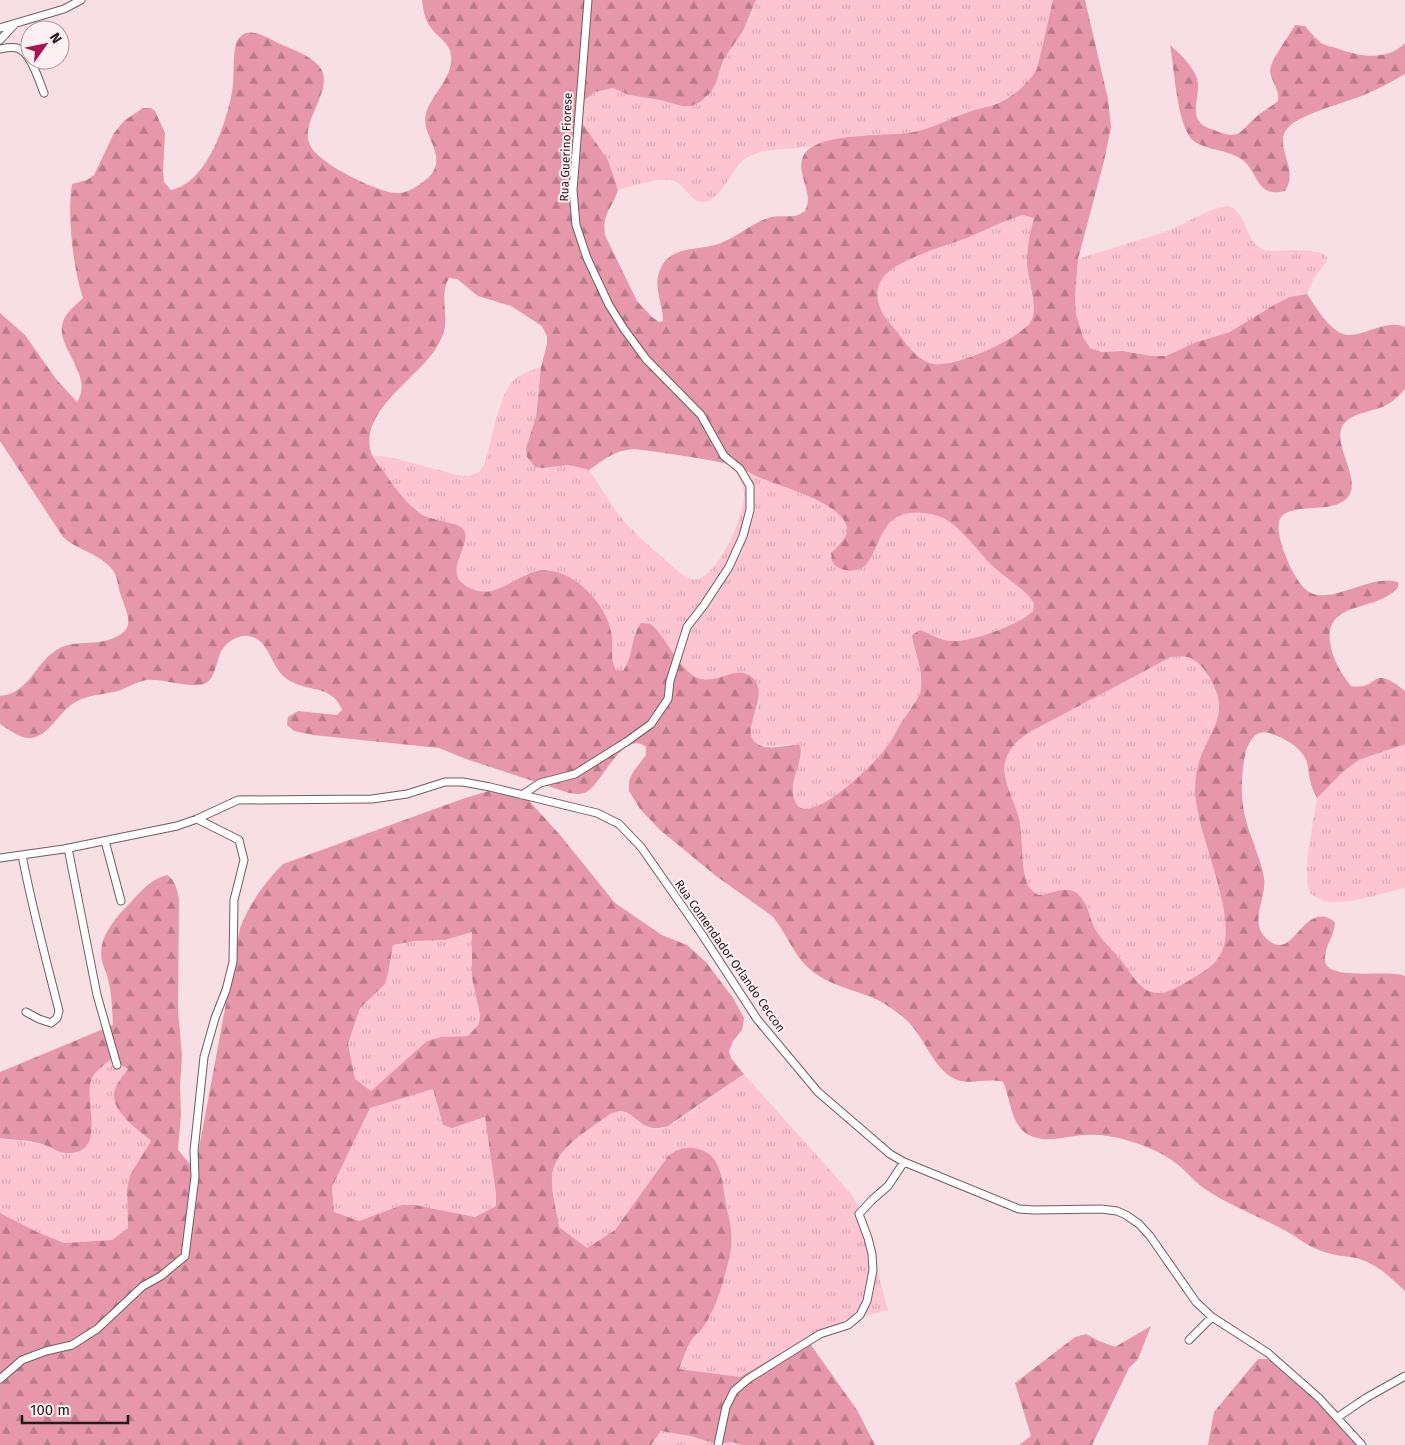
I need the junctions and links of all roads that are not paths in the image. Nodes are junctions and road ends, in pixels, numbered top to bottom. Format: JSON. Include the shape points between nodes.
{"nodes":[{"id":1,"x":80,"y":0,"type":"edge"},
{"id":2,"x":588,"y":0,"type":"edge"},
{"id":3,"x":14,"y":25,"type":"junction"},
{"id":4,"x":0,"y":28,"type":"edge"},
{"id":5,"x":0,"y":40,"type":"edge"},
{"id":6,"x":0,"y":49,"type":"edge"},
{"id":7,"x":44,"y":93,"type":"dead end"},
{"id":8,"x":522,"y":794,"type":"junction"},
{"id":9,"x":197,"y":819,"type":"junction"},
{"id":10,"x":106,"y":840,"type":"junction"},
{"id":11,"x":68,"y":848,"type":"junction"},
{"id":12,"x":22,"y":855,"type":"junction"},
{"id":13,"x":0,"y":858,"type":"edge"},
{"id":14,"x":121,"y":901,"type":"dead end"},
{"id":15,"x":26,"y":1012,"type":"dead end"},
{"id":16,"x":117,"y":1065,"type":"dead end"},
{"id":17,"x":904,"y":1162,"type":"junction"},
{"id":18,"x":1212,"y":1317,"type":"junction"},
{"id":19,"x":1189,"y":1340,"type":"dead end"},
{"id":20,"x":1405,"y":1376,"type":"edge"},
{"id":21,"x":0,"y":1379,"type":"edge"},
{"id":22,"x":1338,"y":1418,"type":"junction"},
{"id":23,"x":718,"y":1445,"type":"edge"},
{"id":24,"x":1362,"y":1445,"type":"edge"}],
"edges":[{"from":1,"to":3,"type":"street","via":[[64,9]]},
{"from":2,"to":8,"type":"street","name":"Rua Guerino Fiorese","via":[[573,190],[576,225],[587,258],[624,329],[646,359],[701,415],[724,456],[740,469],[750,486],[750,510],[729,567],[687,627],[670,681],[668,700],[651,724],[575,774],[540,783]]},
{"from":3,"to":4,"type":"street"},
{"from":3,"to":5,"type":"street"},
{"from":6,"to":7,"type":"street","via":[[17,48],[26,54]]},
{"from":8,"to":9,"type":"street","name":"Rua Comendador Orlando Ceccon","via":[[463,782],[445,782],[407,794],[372,799],[238,800]]},
{"from":8,"to":17,"type":"street","name":"Rua Comendador Orlando Ceccon","via":[[597,813],[620,824],[640,846],[757,1019],[796,1067],[818,1092],[890,1154]]},
{"from":9,"to":10,"type":"street","name":"Rua Comendador Orlando Ceccon"},
{"from":9,"to":21,"type":"street","via":[[239,840],[244,860],[234,900],[233,962],[204,1057],[185,1256],[143,1286],[97,1329],[72,1346],[22,1360]]},
{"from":10,"to":11,"type":"street","name":"Rua Comendador Orlando Ceccon"},
{"from":10,"to":14,"type":"street"},
{"from":11,"to":12,"type":"street","name":"Rua Comendador Orlando Ceccon"},
{"from":11,"to":16,"type":"street","via":[[97,996]]},
{"from":12,"to":13,"type":"street","name":"Rua Comendador Orlando Ceccon"},
{"from":12,"to":15,"type":"street","via":[[32,908],[59,1011],[51,1023]]},
{"from":17,"to":18,"type":"street","name":"Rua Comendador Orlando Ceccon","via":[[1019,1209],[1100,1209],[1126,1215],[1150,1236],[1196,1302]]},
{"from":17,"to":23,"type":"street","via":[[888,1186],[859,1214],[872,1254],[873,1270],[867,1301],[860,1315],[848,1325],[820,1334],[734,1391],[726,1407]]},
{"from":18,"to":19,"type":"street"},
{"from":18,"to":22,"type":"street","name":"Rua Comendador Orlando Ceccon","via":[[1268,1353]]},
{"from":20,"to":22,"type":"street"},
{"from":22,"to":24,"type":"street","name":"Rua Comendador Orlando Ceccon"}]}
